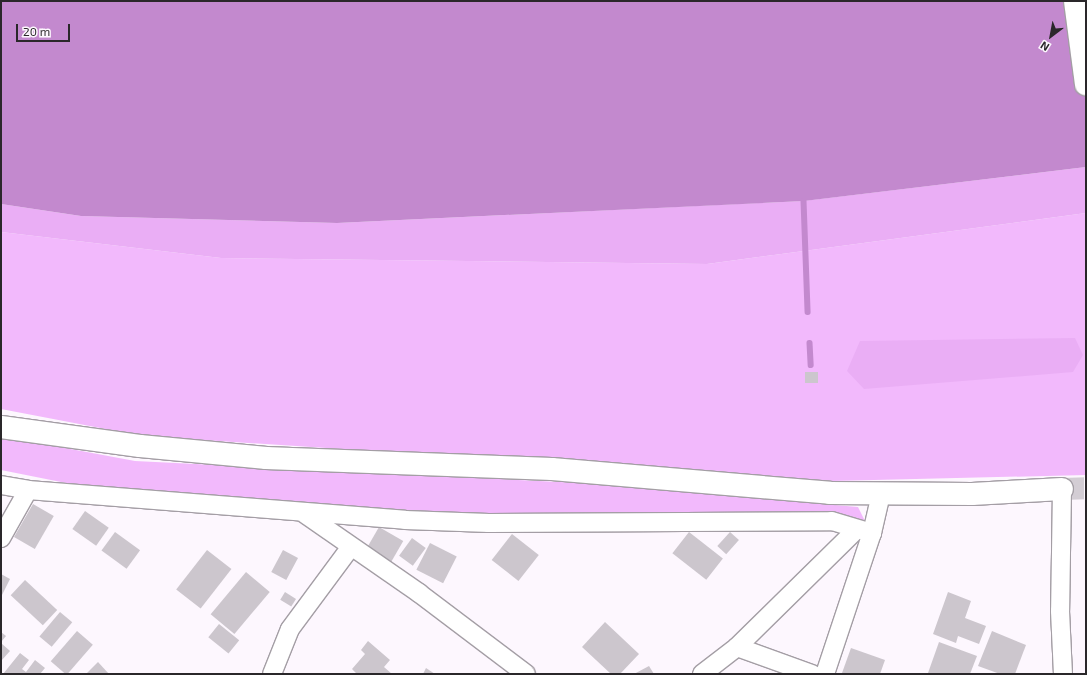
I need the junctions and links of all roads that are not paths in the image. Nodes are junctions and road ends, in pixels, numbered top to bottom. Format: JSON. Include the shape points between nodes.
{"nodes":[{"id":1,"x":1075,"y":1,"type":"edge"},
{"id":2,"x":1086,"y":84,"type":"edge"},
{"id":3,"x":1,"y":427,"type":"edge"},
{"id":4,"x":1,"y":485,"type":"edge"},
{"id":5,"x":1062,"y":489,"type":"joint"},
{"id":6,"x":28,"y":490,"type":"junction"},
{"id":7,"x":881,"y":494,"type":"junction"},
{"id":8,"x":305,"y":514,"type":"junction"},
{"id":9,"x":864,"y":531,"type":"junction"},
{"id":10,"x":1,"y":538,"type":"edge"},
{"id":11,"x":350,"y":548,"type":"junction"},
{"id":12,"x":737,"y":647,"type":"junction"},
{"id":13,"x":272,"y":674,"type":"edge"},
{"id":14,"x":526,"y":674,"type":"edge"},
{"id":15,"x":702,"y":674,"type":"edge"},
{"id":16,"x":812,"y":674,"type":"edge"},
{"id":17,"x":825,"y":674,"type":"edge"},
{"id":18,"x":1063,"y":674,"type":"edge"}],
"edges":[{"from":1,"to":2,"type":"main road"},
{"from":3,"to":7,"type":"main road","via":[[140,446],[266,458],[552,469],[761,489]]},
{"from":4,"to":6,"type":"street"},
{"from":5,"to":7,"type":"main road","via":[[972,494]]},
{"from":5,"to":18,"type":"street","via":[[1060,611]]},
{"from":6,"to":8,"type":"street"},
{"from":6,"to":10,"type":"street"},
{"from":7,"to":9,"type":"street"},
{"from":8,"to":9,"type":"street","via":[[489,523],[832,521]]},
{"from":8,"to":11,"type":"street"},
{"from":9,"to":12,"type":"street"},
{"from":9,"to":17,"type":"street"},
{"from":11,"to":13,"type":"street","via":[[290,629]]},
{"from":11,"to":14,"type":"street","via":[[419,593]]},
{"from":12,"to":15,"type":"street"},
{"from":12,"to":16,"type":"street"}]}
